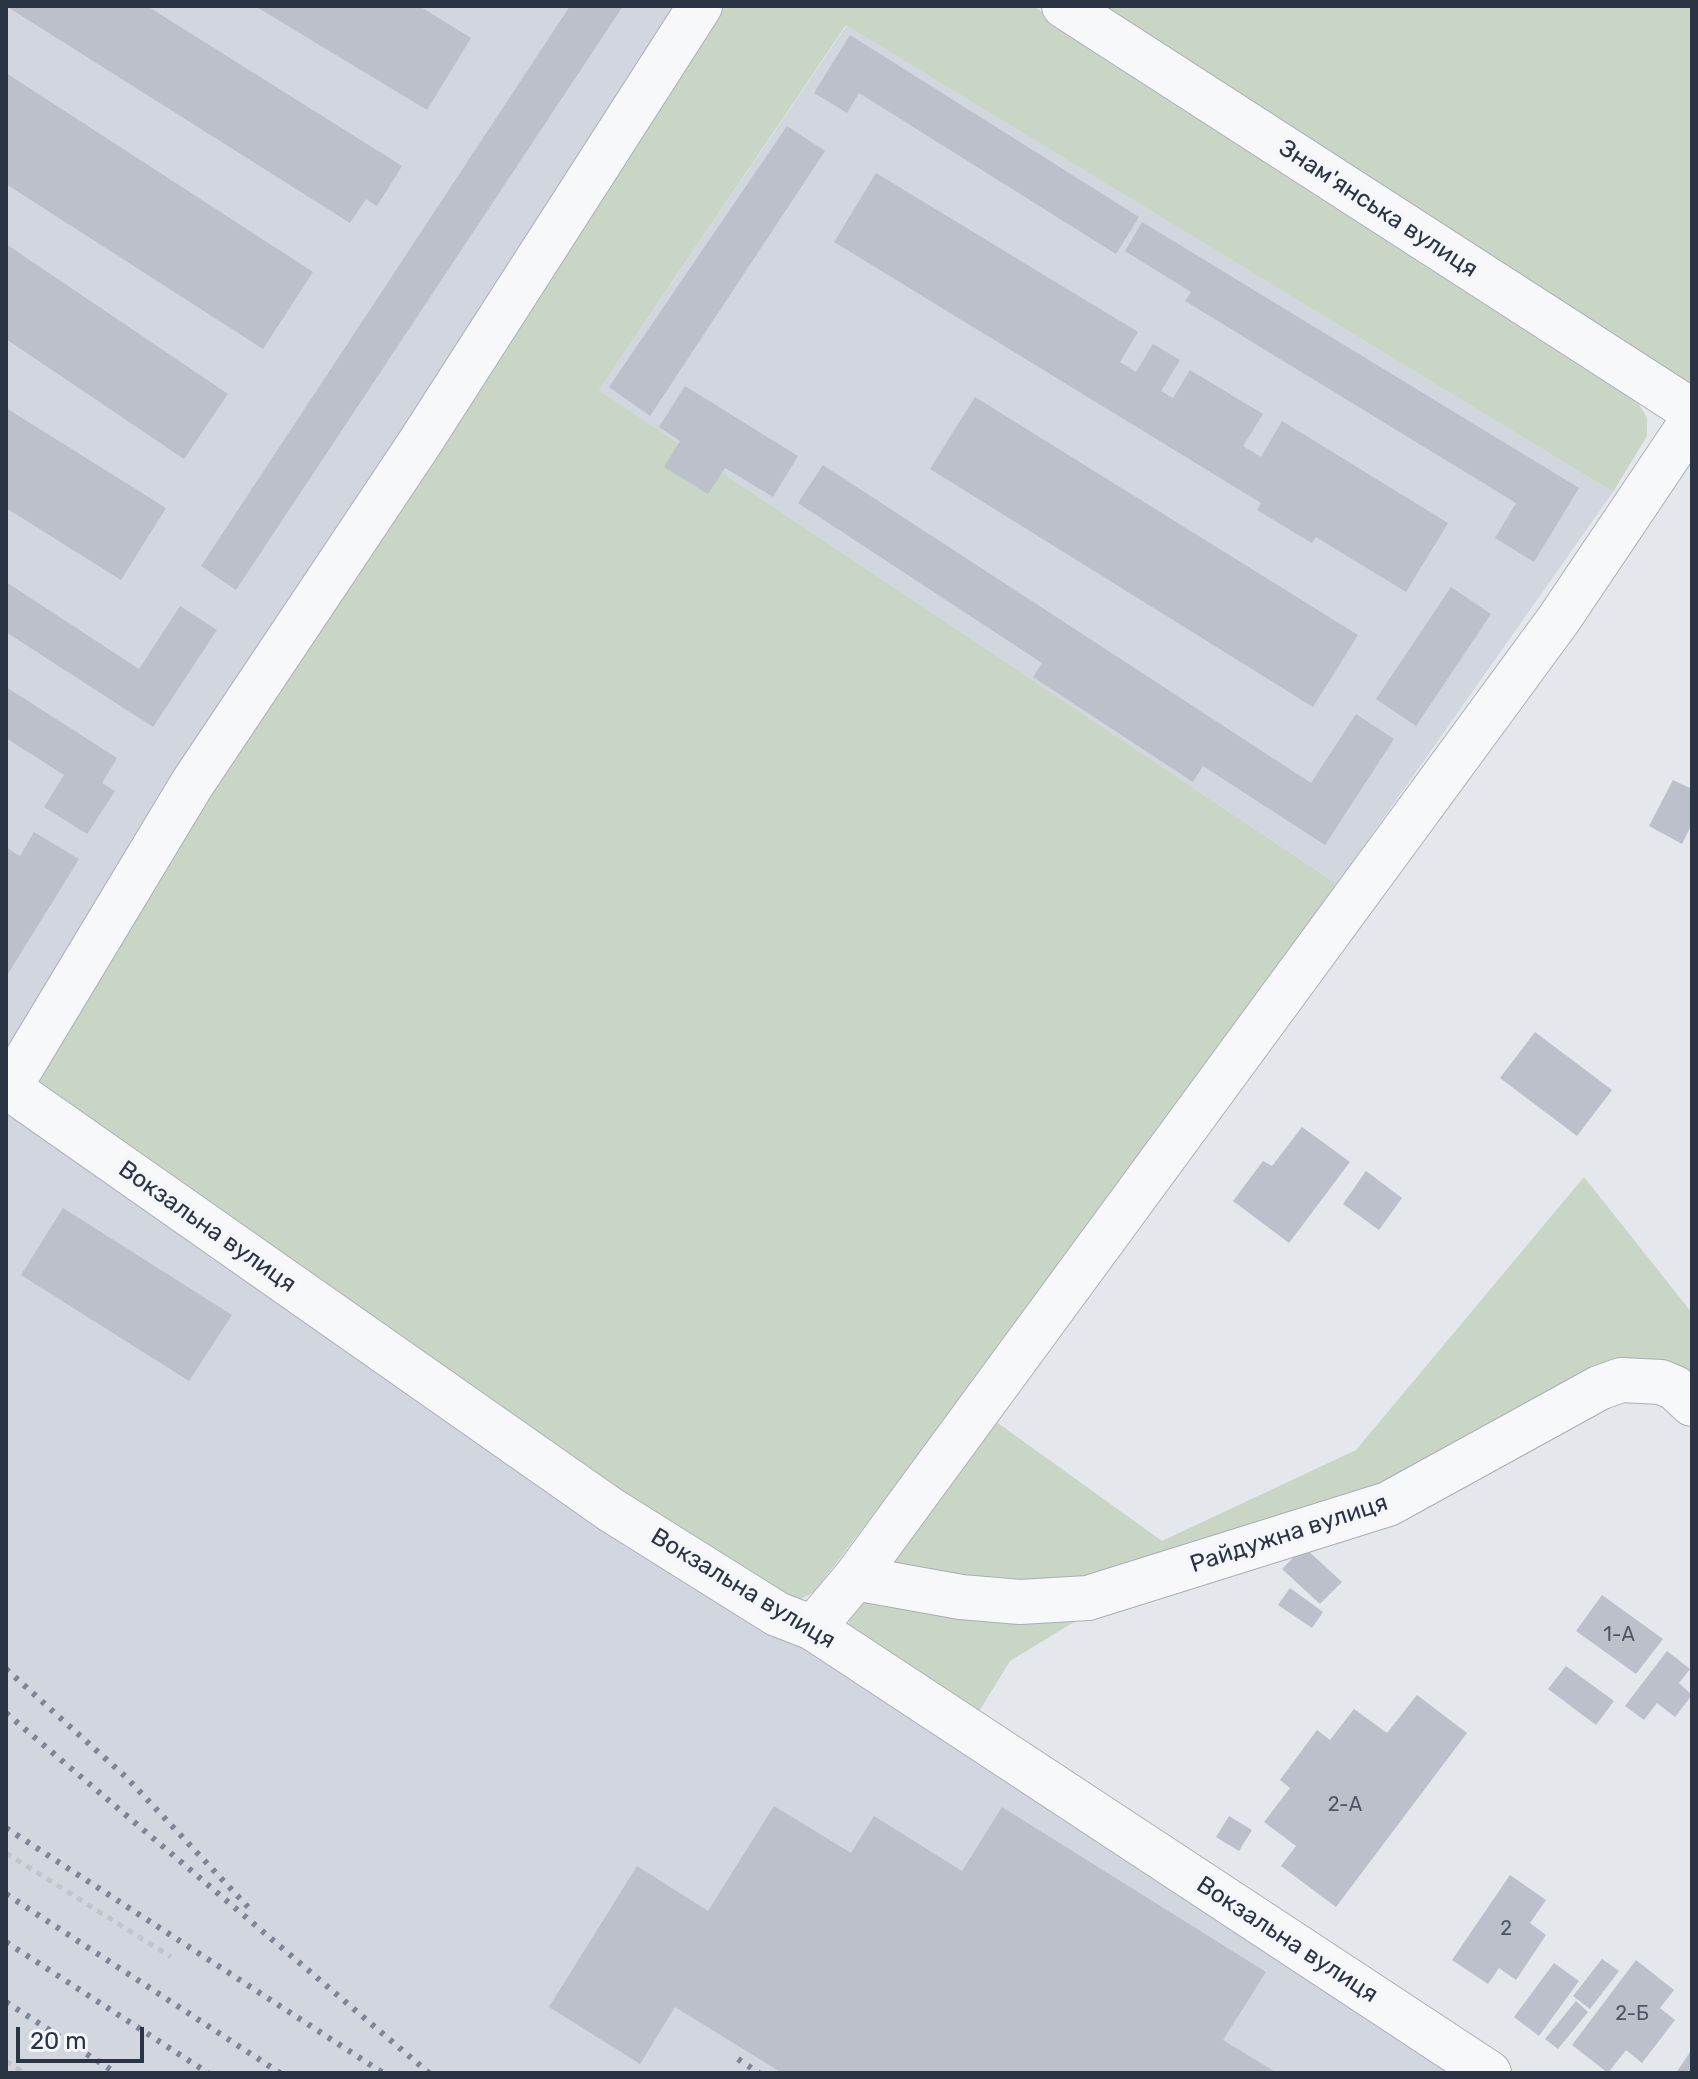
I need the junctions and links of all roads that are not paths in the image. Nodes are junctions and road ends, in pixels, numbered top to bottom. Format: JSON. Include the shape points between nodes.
{"nodes":[{"id":1,"x":700,"y":6,"type":"edge"},
{"id":2,"x":1064,"y":6,"type":"edge"},
{"id":3,"x":1692,"y":411,"type":"edge"},
{"id":4,"x":1692,"y":421,"type":"edge"},
{"id":5,"x":1692,"y":1404,"type":"edge"},
{"id":6,"x":855,"y":1578,"type":"junction"},
{"id":7,"x":813,"y":1628,"type":"junction"},
{"id":8,"x":1489,"y":2073,"type":"edge"}],
"edges":[{"from":1,"to":7,"type":"street","name":"Вокзальна вулиця","via":[[419,444],[192,784],[9,1088],[611,1510],[777,1614]]},
{"from":2,"to":3,"type":"street","name":"Знам'янська вулиця"},
{"from":4,"to":6,"type":"street","via":[[1559,619]]},
{"from":5,"to":6,"type":"street","name":"Райдужна вулиця","via":[[1661,1382],[1621,1380],[1388,1504],[1088,1598],[1020,1602],[961,1597]]},
{"from":6,"to":7,"type":"street"},
{"from":7,"to":8,"type":"street","name":"Вокзальна вулиця"}]}
